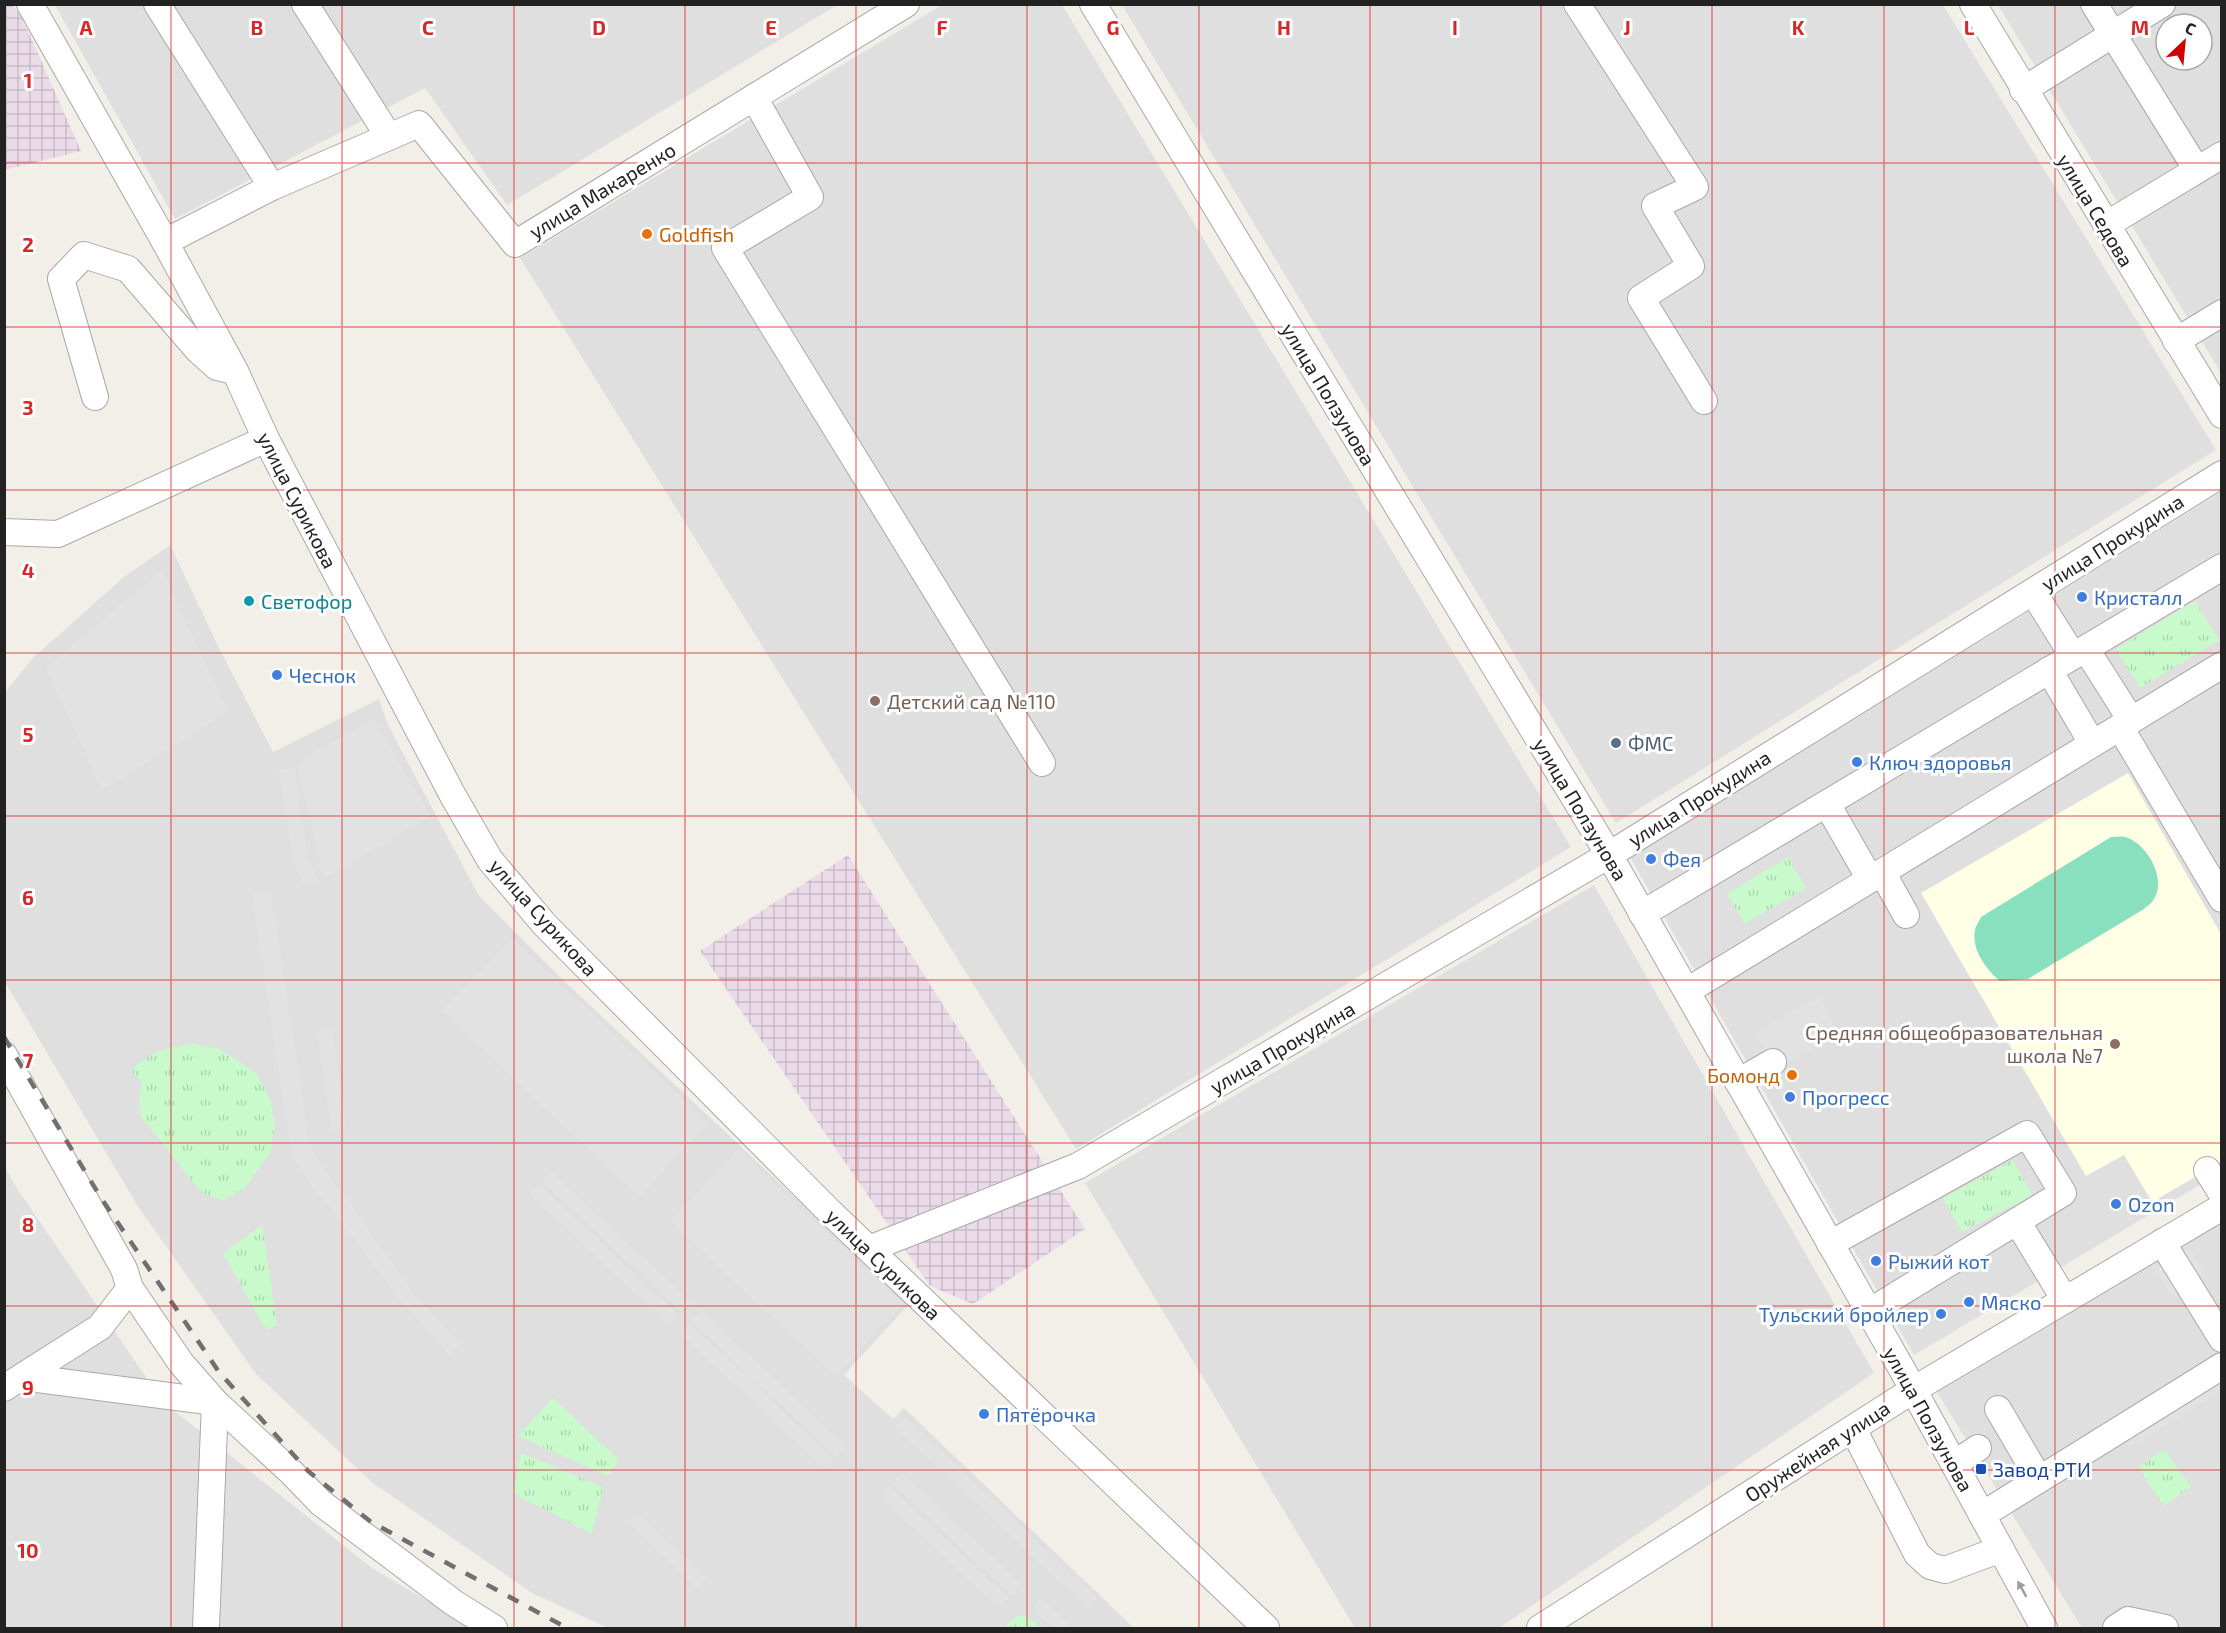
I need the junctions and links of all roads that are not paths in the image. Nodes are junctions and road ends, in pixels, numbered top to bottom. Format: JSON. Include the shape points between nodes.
{"nodes":[{"id":1,"x":30,"y":4,"type":"edge"},
{"id":2,"x":157,"y":4,"type":"edge"},
{"id":3,"x":305,"y":4,"type":"edge"},
{"id":4,"x":906,"y":4,"type":"edge"},
{"id":5,"x":1093,"y":4,"type":"edge"},
{"id":6,"x":1577,"y":4,"type":"edge"},
{"id":7,"x":1972,"y":4,"type":"edge"},
{"id":8,"x":2094,"y":4,"type":"edge"},
{"id":9,"x":2162,"y":4,"type":"edge"},
{"id":10,"x":2114,"y":35,"type":"junction"},
{"id":11,"x":2023,"y":90,"type":"junction"},
{"id":12,"x":754,"y":97,"type":"junction"},
{"id":13,"x":389,"y":136,"type":"junction"},
{"id":14,"x":2222,"y":155,"type":"edge"},
{"id":15,"x":2198,"y":170,"type":"junction"},
{"id":16,"x":272,"y":187,"type":"junction"},
{"id":17,"x":2106,"y":225,"type":"junction"},
{"id":18,"x":165,"y":242,"type":"junction"},
{"id":19,"x":2222,"y":313,"type":"edge"},
{"id":20,"x":2176,"y":341,"type":"junction"},
{"id":21,"x":235,"y":370,"type":"junction"},
{"id":22,"x":95,"y":397,"type":"dead end"},
{"id":23,"x":1704,"y":401,"type":"dead end"},
{"id":24,"x":2219,"y":407,"type":"edge"},
{"id":25,"x":266,"y":440,"type":"junction"},
{"id":26,"x":2222,"y":474,"type":"edge"},
{"id":27,"x":4,"y":532,"type":"edge"},
{"id":28,"x":2222,"y":567,"type":"edge"},
{"id":29,"x":2033,"y":592,"type":"junction"},
{"id":30,"x":2079,"y":652,"type":"junction"},
{"id":31,"x":2222,"y":665,"type":"edge"},
{"id":32,"x":2049,"y":670,"type":"junction"},
{"id":33,"x":2126,"y":723,"type":"junction"},
{"id":34,"x":2092,"y":743,"type":"junction"},
{"id":35,"x":1042,"y":763,"type":"dead end"},
{"id":36,"x":1827,"y":804,"type":"junction"},
{"id":37,"x":1609,"y":855,"type":"junction"},
{"id":38,"x":1876,"y":876,"type":"junction"},
{"id":39,"x":2222,"y":899,"type":"edge"},
{"id":40,"x":1642,"y":914,"type":"junction"},
{"id":41,"x":1906,"y":915,"type":"dead end"},
{"id":42,"x":1687,"y":991,"type":"junction"},
{"id":43,"x":4,"y":1055,"type":"edge"},
{"id":44,"x":1773,"y":1062,"type":"dead end"},
{"id":45,"x":1738,"y":1082,"type":"junction"},
{"id":46,"x":2207,"y":1170,"type":"dead end"},
{"id":47,"x":2222,"y":1194,"type":"edge"},
{"id":48,"x":2222,"y":1207,"type":"edge"},
{"id":49,"x":2017,"y":1221,"type":"junction"},
{"id":50,"x":2162,"y":1242,"type":"junction"},
{"id":51,"x":1830,"y":1244,"type":"junction"},
{"id":52,"x":869,"y":1249,"type":"junction"},
{"id":53,"x":130,"y":1288,"type":"junction"},
{"id":54,"x":2065,"y":1300,"type":"junction"},
{"id":55,"x":1869,"y":1312,"type":"junction"},
{"id":56,"x":2222,"y":1340,"type":"edge"},
{"id":57,"x":2222,"y":1366,"type":"edge"},
{"id":58,"x":13,"y":1383,"type":"edge"},
{"id":59,"x":1913,"y":1390,"type":"junction"},
{"id":60,"x":215,"y":1402,"type":"junction"},
{"id":61,"x":1853,"y":1429,"type":"junction"},
{"id":62,"x":1954,"y":1464,"type":"junction"},
{"id":63,"x":2039,"y":1479,"type":"junction"},
{"id":64,"x":1982,"y":1515,"type":"junction"},
{"id":65,"x":2001,"y":1549,"type":"junction"},
{"id":66,"x":206,"y":1629,"type":"edge"},
{"id":67,"x":494,"y":1629,"type":"edge"},
{"id":68,"x":1266,"y":1629,"type":"edge"},
{"id":69,"x":1540,"y":1629,"type":"edge"},
{"id":70,"x":2044,"y":1629,"type":"edge"},
{"id":71,"x":2116,"y":1629,"type":"edge"},
{"id":72,"x":2165,"y":1629,"type":"edge"}],
"edges":[{"from":1,"to":18,"type":"street","name":"улица Сурикова"},
{"from":2,"to":16,"type":"street"},
{"from":3,"to":13,"type":"street"},
{"from":4,"to":12,"type":"street","name":"улица Макаренко"},
{"from":5,"to":37,"type":"street","name":"улица Ползунова"},
{"from":6,"to":23,"type":"street","via":[[1695,187],[1655,206],[1691,266],[1641,298]]},
{"from":7,"to":11,"type":"street","name":"улица Седова"},
{"from":8,"to":10,"type":"street"},
{"from":9,"to":10,"type":"street"},
{"from":10,"to":11,"type":"street"},
{"from":10,"to":15,"type":"street"},
{"from":11,"to":17,"type":"street","name":"улица Седова"},
{"from":12,"to":13,"type":"street","name":"улица Макаренко","via":[[515,244],[418,124]]},
{"from":12,"to":35,"type":"street","via":[[810,197],[725,248]]},
{"from":13,"to":16,"type":"street","name":"улица Макаренко"},
{"from":14,"to":15,"type":"street"},
{"from":15,"to":17,"type":"street"},
{"from":16,"to":18,"type":"street","name":"улица Макаренко"},
{"from":17,"to":20,"type":"street","name":"улица Седова"},
{"from":18,"to":21,"type":"street","name":"улица Сурикова"},
{"from":19,"to":20,"type":"street"},
{"from":20,"to":24,"type":"street","name":"улица Седова"},
{"from":21,"to":22,"type":"street","via":[[217,367],[198,350],[128,269],[84,255],[62,279]]},
{"from":21,"to":25,"type":"street","name":"улица Сурикова"},
{"from":25,"to":27,"type":"street","via":[[58,534]]},
{"from":25,"to":52,"type":"street","name":"улица Сурикова","via":[[490,860],[545,925]]},
{"from":26,"to":29,"type":"street","name":"улица Прокудина"},
{"from":28,"to":30,"type":"street"},
{"from":29,"to":30,"type":"street"},
{"from":29,"to":37,"type":"street","name":"улица Прокудина"},
{"from":30,"to":32,"type":"street"},
{"from":30,"to":33,"type":"street"},
{"from":31,"to":33,"type":"street"},
{"from":32,"to":34,"type":"street"},
{"from":32,"to":36,"type":"street"},
{"from":33,"to":34,"type":"street"},
{"from":33,"to":39,"type":"street"},
{"from":34,"to":38,"type":"street"},
{"from":36,"to":38,"type":"street"},
{"from":36,"to":40,"type":"street"},
{"from":37,"to":40,"type":"street","name":"улица Ползунова"},
{"from":37,"to":52,"type":"street","name":"улица Прокудина","via":[[1078,1166]]},
{"from":38,"to":41,"type":"street"},
{"from":38,"to":42,"type":"street"},
{"from":40,"to":42,"type":"street","name":"улица Ползунова"},
{"from":42,"to":45,"type":"street","name":"улица Ползунова"},
{"from":43,"to":53,"type":"street","via":[[124,1269]]},
{"from":44,"to":45,"type":"street"},
{"from":45,"to":51,"type":"street","name":"улица Ползунова"},
{"from":46,"to":47,"type":"street"},
{"from":48,"to":50,"type":"street","name":"Оружейная улица"},
{"from":49,"to":51,"type":"street","via":[[2063,1193],[2027,1134]]},
{"from":49,"to":54,"type":"street"},
{"from":49,"to":55,"type":"street"},
{"from":50,"to":54,"type":"street","name":"Оружейная улица"},
{"from":50,"to":56,"type":"street"},
{"from":51,"to":55,"type":"street","name":"улица Ползунова"},
{"from":52,"to":68,"type":"street","name":"улица Сурикова"},
{"from":53,"to":58,"type":"street","via":[[100,1327]]},
{"from":53,"to":60,"type":"street","via":[[181,1364]]},
{"from":54,"to":59,"type":"street","name":"Оружейная улица"},
{"from":55,"to":59,"type":"street","name":"улица Ползунова"},
{"from":57,"to":63,"type":"street"},
{"from":58,"to":60,"type":"street"},
{"from":59,"to":61,"type":"street","name":"Оружейная улица"},
{"from":59,"to":62,"type":"street","name":"улица Ползунова"},
{"from":60,"to":66,"type":"street"},
{"from":60,"to":67,"type":"street","via":[[321,1503]]},
{"from":61,"to":65,"type":"street","via":[[1917,1554],[1930,1566],[1945,1570]]},
{"from":61,"to":69,"type":"street","name":"Оружейная улица"},
{"from":62,"to":63,"type":"street","via":[[1995,1431]]},
{"from":62,"to":64,"type":"street","name":"улица Ползунова"},
{"from":63,"to":64,"type":"street"},
{"from":64,"to":65,"type":"street","name":"улица Ползунова"},
{"from":70,"to":65,"type":"street","name":"улица Ползунова","one_way":true},
{"from":71,"to":72,"type":"street","via":[[2128,1620]]}]}
